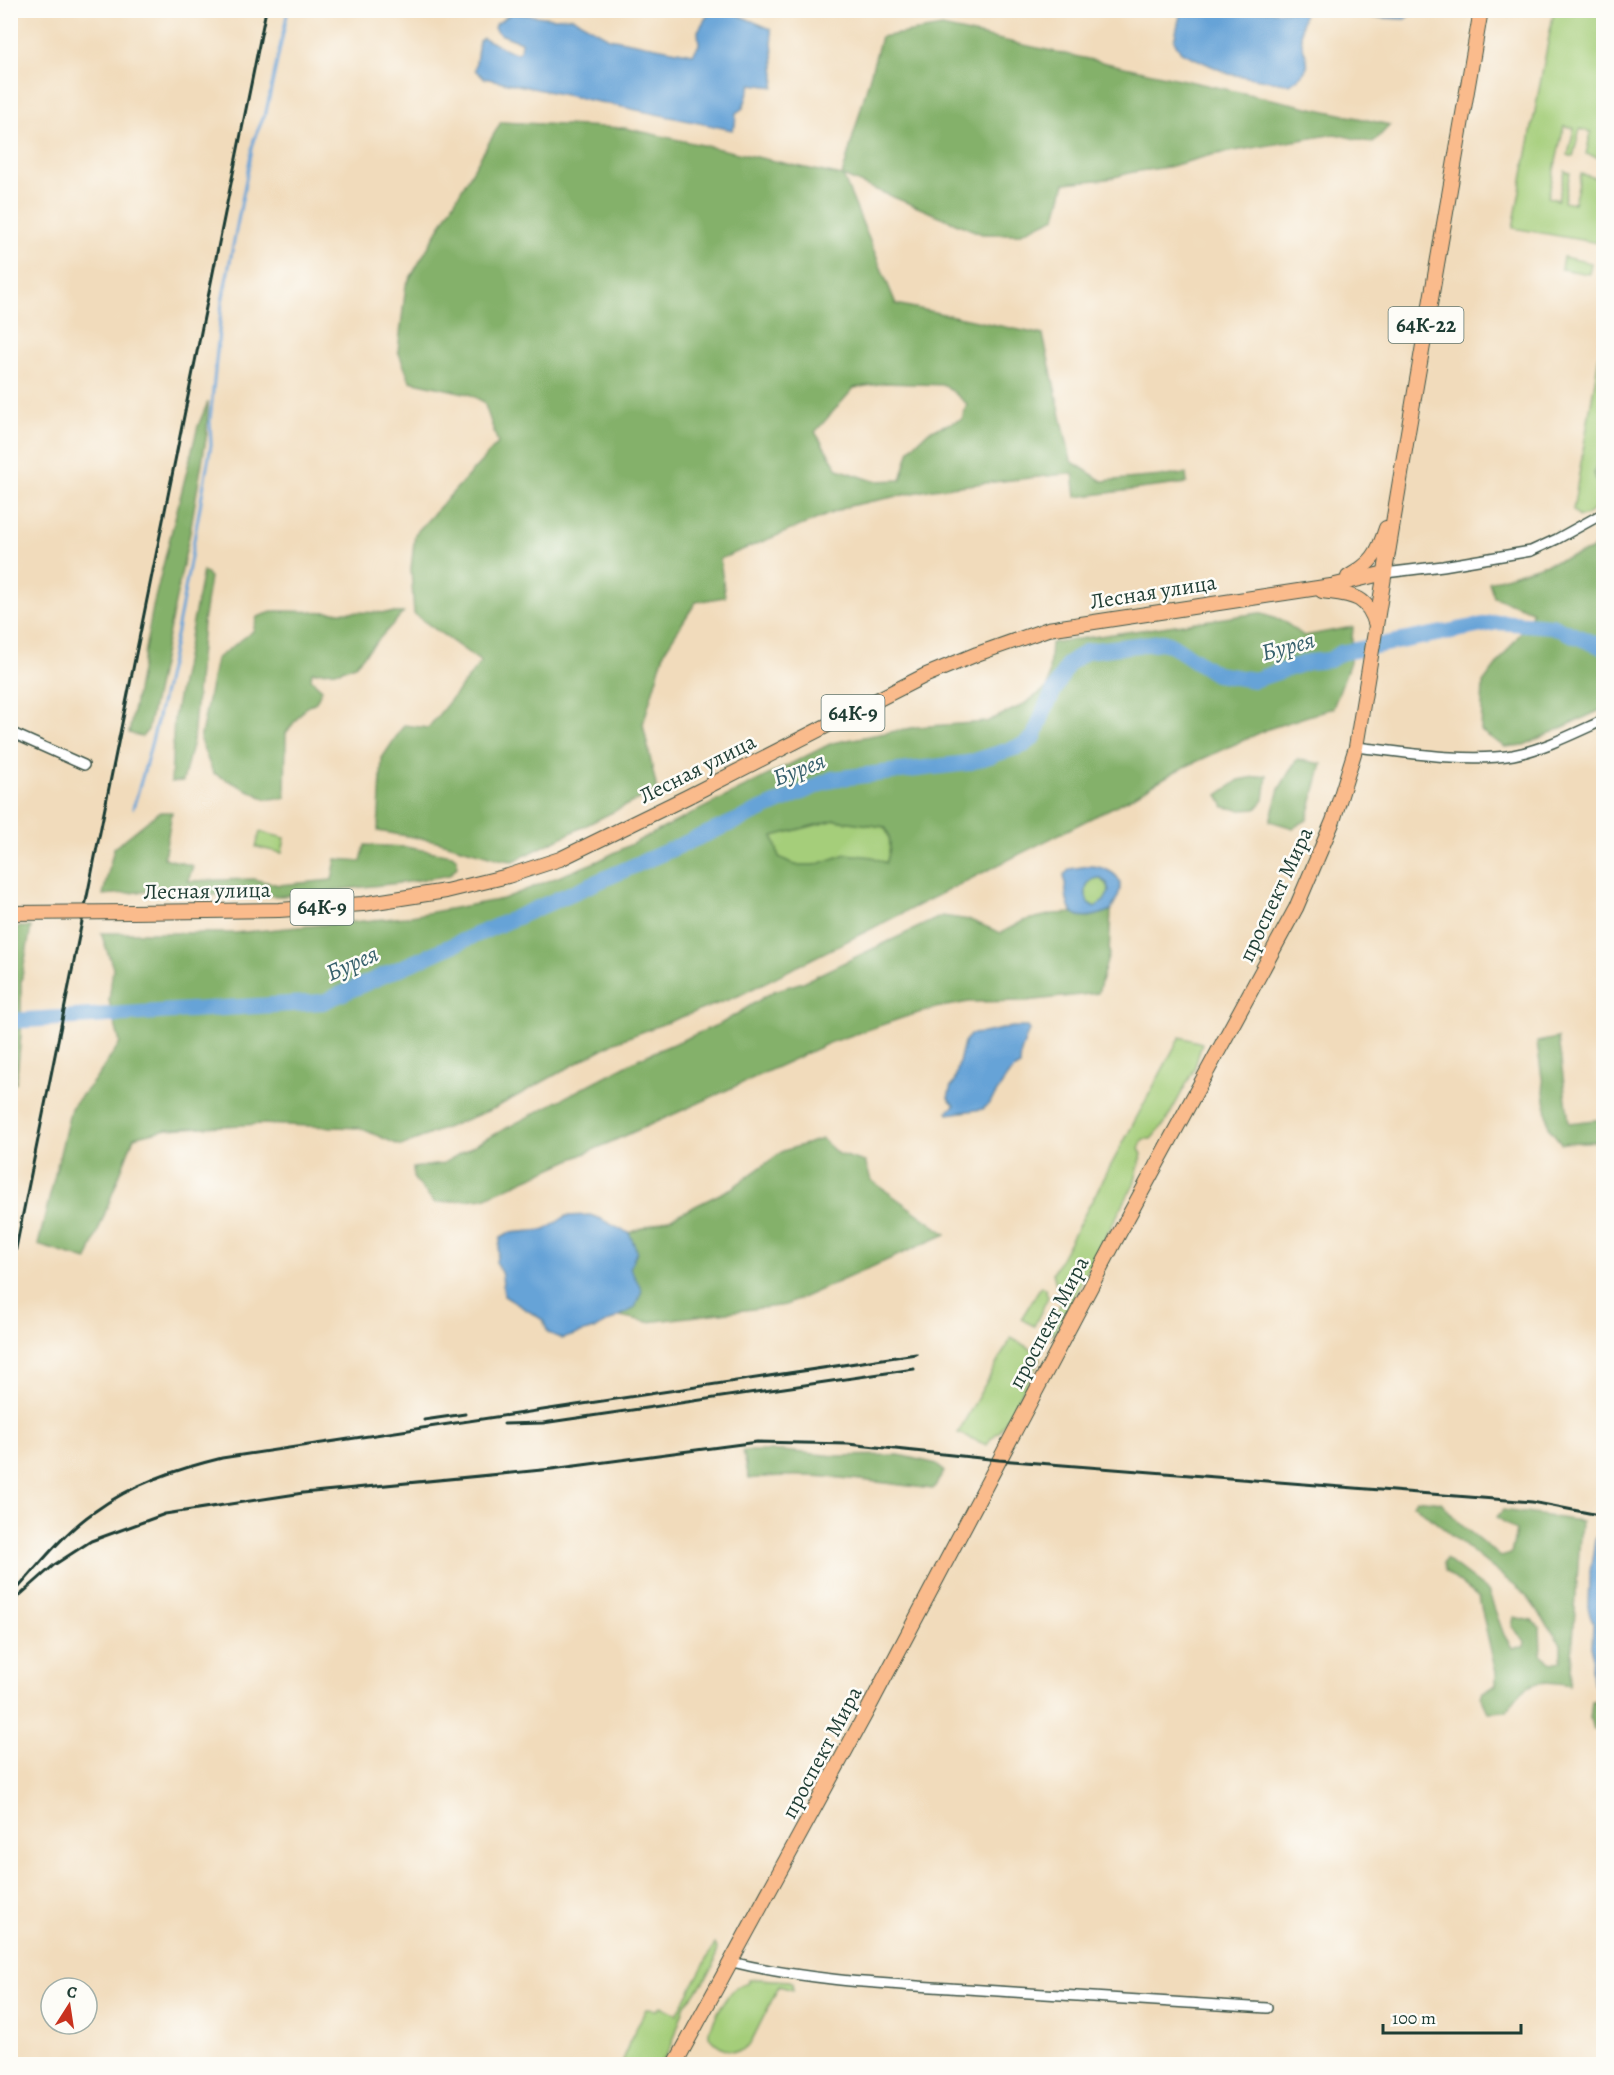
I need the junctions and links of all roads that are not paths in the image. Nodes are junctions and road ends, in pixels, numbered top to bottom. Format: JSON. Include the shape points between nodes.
{"nodes":[{"id":1,"x":1481,"y":10,"type":"edge"},
{"id":2,"x":1399,"y":489,"type":"junction"},
{"id":3,"x":1604,"y":513,"type":"edge"},
{"id":4,"x":1385,"y":573,"type":"junction"},
{"id":5,"x":1336,"y":584,"type":"junction"},
{"id":6,"x":1305,"y":589,"type":"junction"},
{"id":7,"x":1376,"y":631,"type":"junction"},
{"id":8,"x":1604,"y":720,"type":"edge"},
{"id":9,"x":10,"y":732,"type":"edge"},
{"id":10,"x":1356,"y":747,"type":"junction"},
{"id":11,"x":84,"y":765,"type":"dead end"},
{"id":12,"x":10,"y":913,"type":"edge"},
{"id":13,"x":732,"y":1962,"type":"junction"},
{"id":14,"x":1267,"y":2008,"type":"dead end"},
{"id":15,"x":675,"y":2064,"type":"edge"}],
"edges":[{"from":1,"to":2,"type":"main road","number":"64К-22"},
{"from":2,"to":4,"type":"main road","number":"64К-22"},
{"from":2,"to":5,"type":"main road","via":[[1375,556],[1365,567]]},
{"from":3,"to":4,"type":"street","via":[[1530,551]]},
{"from":4,"to":5,"type":"main road","name":"Лесная улица","number":"64К-9"},
{"from":4,"to":7,"type":"main road","name":"проспект Мира"},
{"from":5,"to":6,"type":"main road","name":"Лесная улица","number":"64К-9"},
{"from":6,"to":7,"type":"main road","via":[[1363,600],[1372,612]]},
{"from":6,"to":12,"type":"main road","name":"Лесная улица","number":"64К-9","bridge":true,"via":[[1048,629],[977,654],[924,676],[560,859],[508,876],[363,904],[279,910]]},
{"from":7,"to":10,"type":"main road","name":"проспект Мира"},
{"from":8,"to":10,"type":"street","via":[[1512,755],[1463,756]]},
{"from":9,"to":11,"type":"street"},
{"from":10,"to":13,"type":"main road","name":"проспект Мира","via":[[1333,821],[1296,908]]},
{"from":13,"to":14,"type":"street","via":[[789,1974],[885,1983]]},
{"from":13,"to":15,"type":"main road","name":"проспект Мира"}]}
